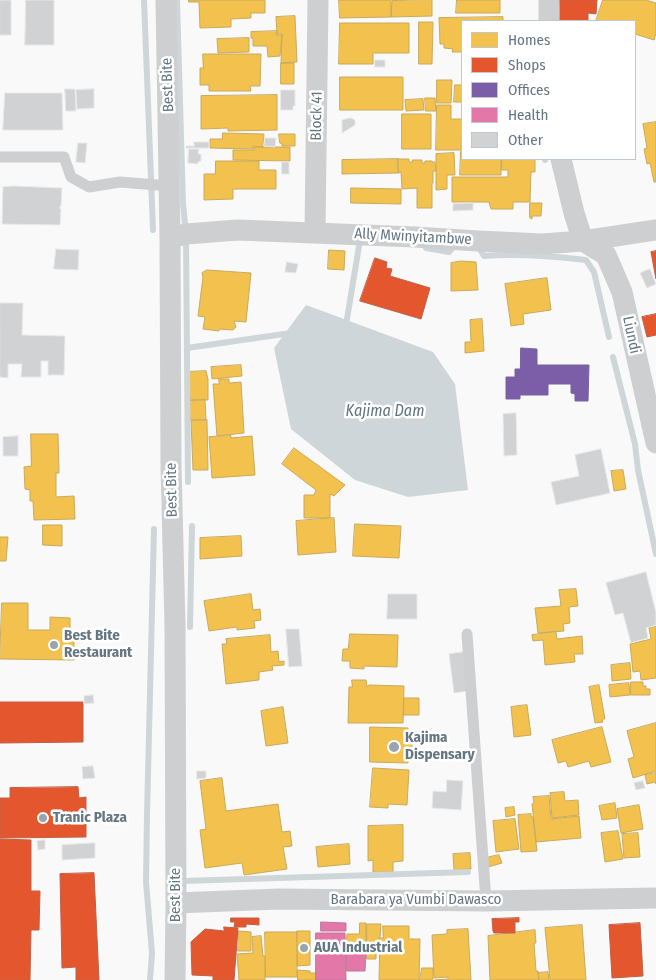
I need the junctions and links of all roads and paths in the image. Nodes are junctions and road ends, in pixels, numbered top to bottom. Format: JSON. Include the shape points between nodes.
{"nodes":[{"id":1,"x":166,"y":0,"type":"edge"},
{"id":2,"x":318,"y":0,"type":"edge"},
{"id":3,"x":549,"y":0,"type":"edge"},
{"id":4,"x":549,"y":20,"type":"edge"},
{"id":5,"x":0,"y":157,"type":"edge"},
{"id":6,"x":561,"y":160,"type":"edge"},
{"id":7,"x":169,"y":186,"type":"junction"},
{"id":8,"x":656,"y":230,"type":"edge"},
{"id":9,"x":315,"y":232,"type":"junction"},
{"id":10,"x":170,"y":238,"type":"junction"},
{"id":11,"x":583,"y":240,"type":"junction"},
{"id":12,"x":656,"y":443,"type":"edge"},
{"id":13,"x":467,"y":634,"type":"dead end"},
{"id":14,"x":656,"y":898,"type":"edge"},
{"id":15,"x":486,"y":901,"type":"junction"},
{"id":16,"x":176,"y":903,"type":"junction"},
{"id":17,"x":175,"y":980,"type":"edge"}],
"edges":[{"from":1,"to":7,"type":"street","name":"Best Bite"},
{"from":2,"to":9,"type":"street","name":"Block 41"},
{"from":3,"to":4,"type":"street"},
{"from":5,"to":7,"type":"lane","via":[[64,157],[71,177],[89,187],[120,182]]},
{"from":6,"to":11,"type":"street"},
{"from":7,"to":10,"type":"street","name":"Best Bite"},
{"from":8,"to":11,"type":"street","name":"Ally Mwinyitambwe"},
{"from":9,"to":10,"type":"street","name":"Ally Mwinyitambwe","via":[[238,230]]},
{"from":9,"to":11,"type":"street","name":"Ally Mwinyitambwe","via":[[533,243]]},
{"from":10,"to":16,"type":"street","name":"Best Bite"},
{"from":11,"to":12,"type":"street","name":"Liundi","via":[[606,255],[622,292]]},
{"from":13,"to":15,"type":"lane"},
{"from":14,"to":15,"type":"street","name":"Barabara ya Vumbi Dawasco"},
{"from":15,"to":16,"type":"street","name":"Barabara ya Vumbi Dawasco","via":[[279,899]]},
{"from":16,"to":17,"type":"street","name":"Best Bite"}]}
